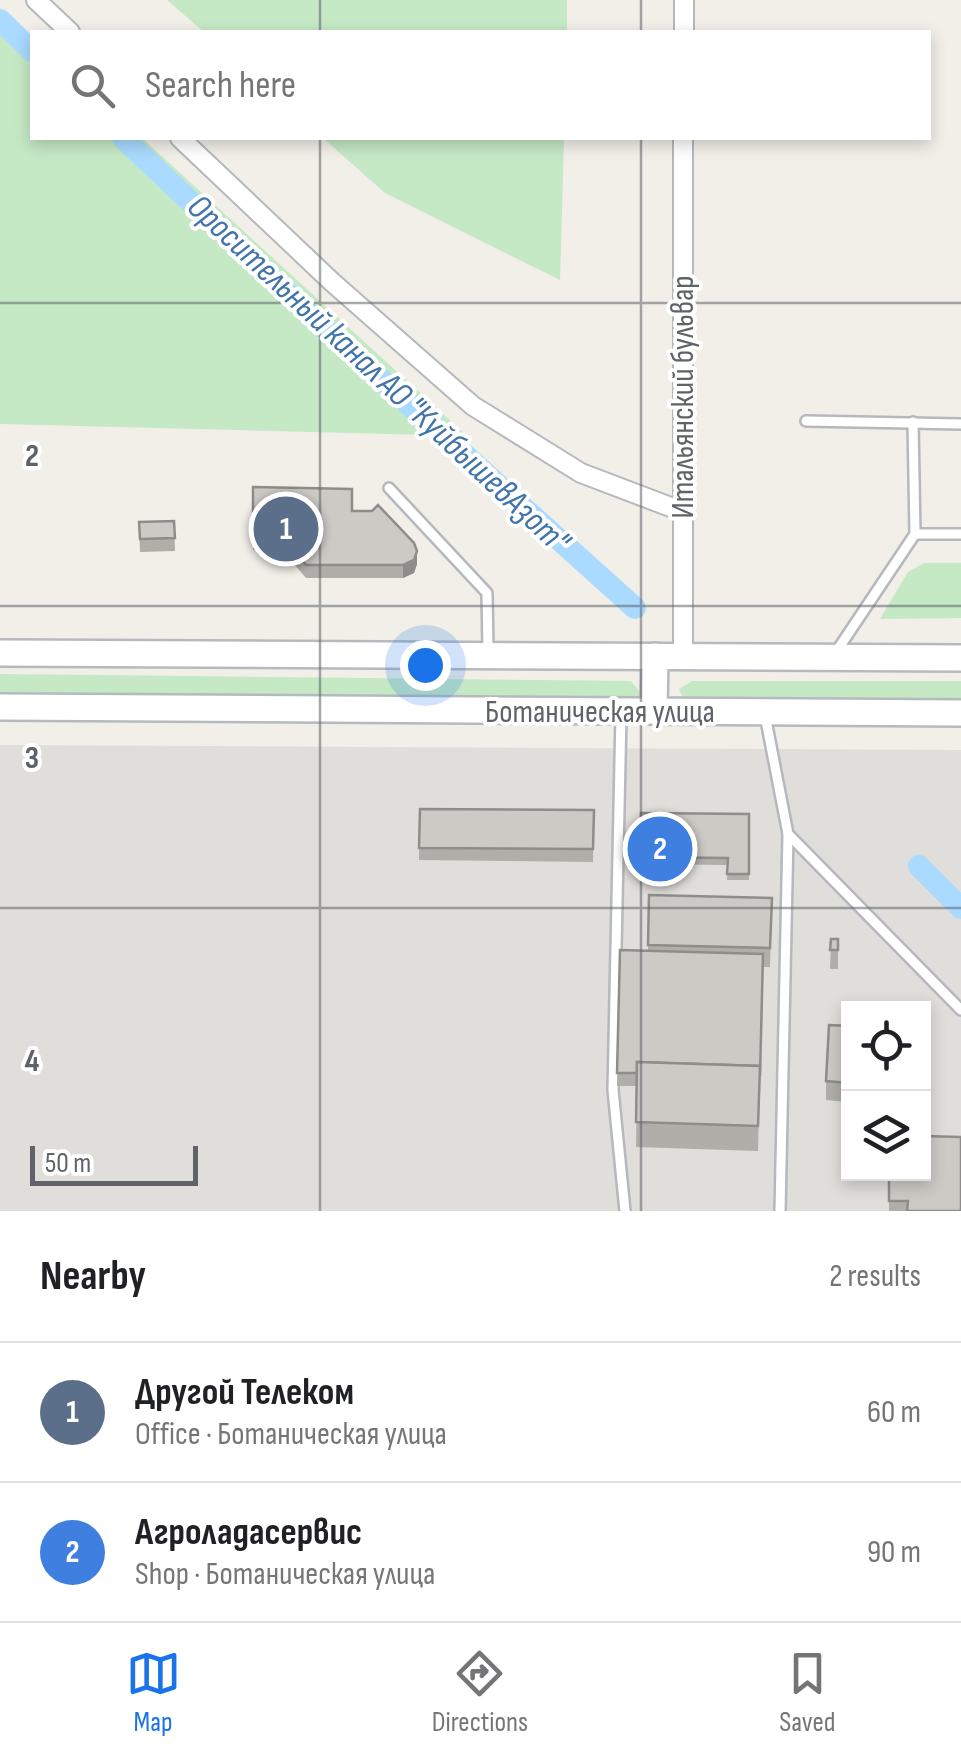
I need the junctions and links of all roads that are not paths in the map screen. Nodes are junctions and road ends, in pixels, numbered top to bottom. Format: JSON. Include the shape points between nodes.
{"nodes":[{"id":1,"x":36,"y":0,"type":"edge"},
{"id":2,"x":684,"y":0,"type":"edge"},
{"id":3,"x":68,"y":30,"type":"edge"},
{"id":4,"x":684,"y":30,"type":"edge"},
{"id":5,"x":182,"y":140,"type":"edge"},
{"id":6,"x":683,"y":140,"type":"edge"},
{"id":7,"x":806,"y":421,"type":"dead end"},
{"id":8,"x":913,"y":422,"type":"junction"},
{"id":9,"x":961,"y":424,"type":"edge"},
{"id":10,"x":389,"y":488,"type":"dead end"},
{"id":11,"x":681,"y":511,"type":"junction"},
{"id":12,"x":914,"y":534,"type":"junction"},
{"id":13,"x":961,"y":534,"type":"edge"},
{"id":14,"x":0,"y":653,"type":"edge"},
{"id":15,"x":488,"y":656,"type":"junction"},
{"id":16,"x":655,"y":656,"type":"junction"},
{"id":17,"x":682,"y":657,"type":"junction"},
{"id":18,"x":833,"y":658,"type":"junction"},
{"id":19,"x":961,"y":658,"type":"edge"},
{"id":20,"x":0,"y":708,"type":"edge"},
{"id":21,"x":621,"y":711,"type":"junction"},
{"id":22,"x":654,"y":712,"type":"junction"},
{"id":23,"x":764,"y":712,"type":"junction"},
{"id":24,"x":961,"y":714,"type":"edge"},
{"id":25,"x":788,"y":834,"type":"junction"},
{"id":26,"x":961,"y":1010,"type":"edge"},
{"id":27,"x":625,"y":1211,"type":"edge"},
{"id":28,"x":780,"y":1211,"type":"edge"}],
"edges":[{"from":1,"to":3,"type":"street"},
{"from":2,"to":4,"type":"street"},
{"from":5,"to":11,"type":"street","via":[[473,406],[580,473]]},
{"from":6,"to":11,"type":"street","name":"Итальянский бульвар"},
{"from":7,"to":8,"type":"lane"},
{"from":8,"to":9,"type":"lane"},
{"from":8,"to":12,"type":"lane"},
{"from":10,"to":15,"type":"lane","via":[[486,593]]},
{"from":11,"to":17,"type":"street","name":"Итальянский бульвар"},
{"from":12,"to":13,"type":"lane"},
{"from":12,"to":18,"type":"lane"},
{"from":14,"to":15,"type":"main road","name":"Ботаническая улица"},
{"from":15,"to":16,"type":"main road","name":"Ботаническая улица"},
{"from":16,"to":17,"type":"main road","name":"Ботаническая улица"},
{"from":16,"to":22,"type":"main road"},
{"from":17,"to":18,"type":"main road","name":"Ботаническая улица"},
{"from":18,"to":19,"type":"main road","name":"Ботаническая улица"},
{"from":20,"to":21,"type":"main road","name":"Ботаническая улица"},
{"from":21,"to":22,"type":"main road","name":"Ботаническая улица"},
{"from":21,"to":27,"type":"lane","via":[[612,1090]]},
{"from":22,"to":23,"type":"main road","name":"Ботаническая улица"},
{"from":23,"to":24,"type":"main road","name":"Ботаническая улица"},
{"from":23,"to":25,"type":"lane"},
{"from":25,"to":26,"type":"lane"},
{"from":25,"to":28,"type":"lane"}]}
